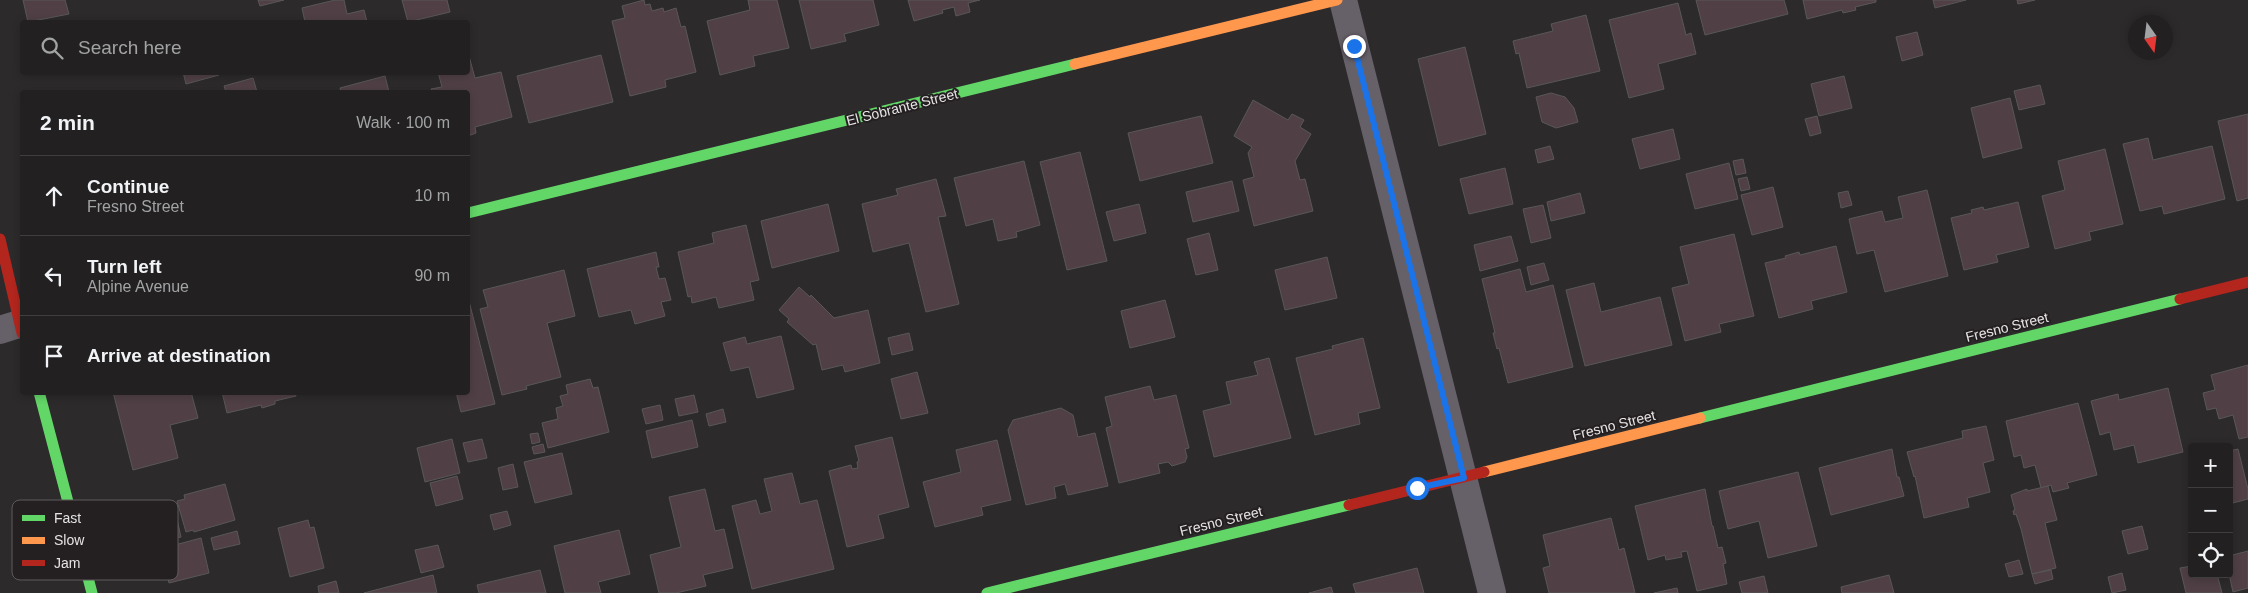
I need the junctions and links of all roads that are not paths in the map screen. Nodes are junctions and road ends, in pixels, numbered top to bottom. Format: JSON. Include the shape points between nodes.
{"nodes":[{"id":1,"x":1337,"y":0,"type":"edge"},
{"id":2,"x":1343,"y":0,"type":"edge"},
{"id":3,"x":470,"y":213,"type":"edge"},
{"id":4,"x":0,"y":239,"type":"edge"},
{"id":5,"x":2248,"y":282,"type":"edge"},
{"id":6,"x":16,"y":327,"type":"edge"},
{"id":7,"x":40,"y":395,"type":"edge"},
{"id":8,"x":1464,"y":478,"type":"junction"},
{"id":9,"x":67,"y":500,"type":"edge"},
{"id":10,"x":89,"y":580,"type":"edge"},
{"id":11,"x":92,"y":593,"type":"edge"},
{"id":12,"x":987,"y":593,"type":"edge"},
{"id":13,"x":1492,"y":593,"type":"edge"}],
"edges":[{"from":1,"to":3,"type":"street","name":"El Sobrante Street"},
{"from":2,"to":8,"type":"street"},
{"from":4,"to":6,"type":"street"},
{"from":5,"to":8,"type":"street","name":"Fresno Street"},
{"from":7,"to":9,"type":"street"},
{"from":8,"to":12,"type":"street","name":"Fresno Street"},
{"from":8,"to":13,"type":"street"},
{"from":10,"to":11,"type":"street"}]}
